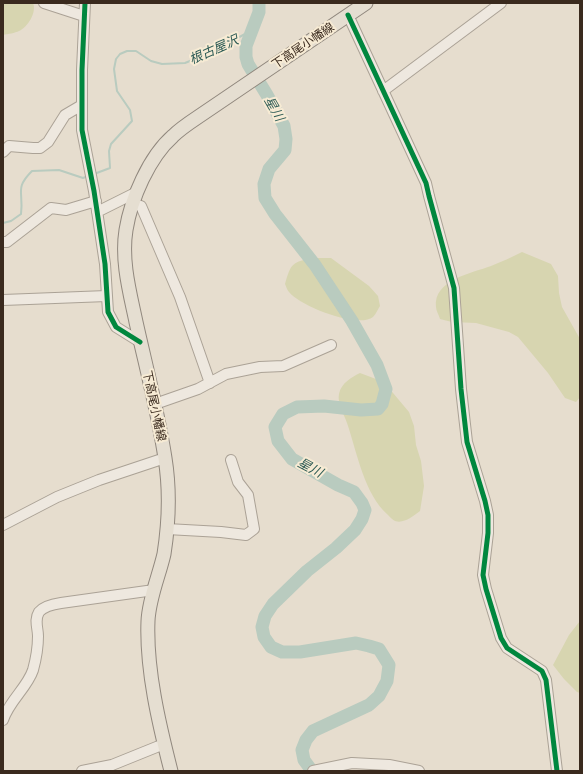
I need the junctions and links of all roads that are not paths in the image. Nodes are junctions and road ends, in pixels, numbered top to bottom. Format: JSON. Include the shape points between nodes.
{"nodes":[{"id":1,"x":44,"y":3,"type":"edge"},
{"id":2,"x":85,"y":3,"type":"edge"},
{"id":3,"x":366,"y":3,"type":"edge"},
{"id":4,"x":501,"y":3,"type":"edge"},
{"id":5,"x":348,"y":15,"type":"junction"},
{"id":6,"x":84,"y":16,"type":"junction"},
{"id":7,"x":383,"y":91,"type":"junction"},
{"id":8,"x":82,"y":104,"type":"junction"},
{"id":9,"x":3,"y":152,"type":"edge"},
{"id":10,"x":135,"y":198,"type":"junction"},
{"id":11,"x":96,"y":201,"type":"junction"},
{"id":12,"x":97,"y":212,"type":"junction"},
{"id":13,"x":3,"y":242,"type":"edge"},
{"id":14,"x":107,"y":296,"type":"junction"},
{"id":15,"x":3,"y":300,"type":"edge"},
{"id":16,"x":140,"y":342,"type":"junction"},
{"id":17,"x":331,"y":345,"type":"dead end"},
{"id":18,"x":210,"y":383,"type":"junction"},
{"id":19,"x":155,"y":404,"type":"junction"},
{"id":20,"x":165,"y":458,"type":"junction"},
{"id":21,"x":231,"y":460,"type":"dead end"},
{"id":22,"x":3,"y":525,"type":"edge"},
{"id":23,"x":167,"y":529,"type":"junction"},
{"id":24,"x":154,"y":590,"type":"junction"},
{"id":25,"x":3,"y":720,"type":"edge"},
{"id":26,"x":164,"y":744,"type":"junction"},
{"id":27,"x":82,"y":771,"type":"edge"},
{"id":28,"x":171,"y":771,"type":"edge"},
{"id":29,"x":313,"y":771,"type":"edge"},
{"id":30,"x":419,"y":771,"type":"edge"},
{"id":31,"x":557,"y":771,"type":"edge"}],
"edges":[{"from":1,"to":6,"type":"street"},
{"from":2,"to":6,"type":"street"},
{"from":3,"to":5,"type":"main road","name":"下高尾小幡線"},
{"from":4,"to":7,"type":"street"},
{"from":5,"to":7,"type":"street"},
{"from":5,"to":10,"type":"main road","name":"下高尾小幡線","via":[[173,136],[158,152]]},
{"from":6,"to":8,"type":"street"},
{"from":7,"to":31,"type":"street","via":[[426,183],[454,288],[467,442],[488,515],[483,575],[486,589],[501,638],[507,648],[542,671],[546,680]]},
{"from":8,"to":9,"type":"street","via":[[65,115],[48,142],[40,148],[9,146]]},
{"from":8,"to":11,"type":"street","via":[[82,130]]},
{"from":10,"to":12,"type":"street"},
{"from":10,"to":16,"type":"main road","name":"下高尾小幡線","via":[[124,243],[131,299]]},
{"from":10,"to":18,"type":"street","via":[[141,206],[177,290]]},
{"from":11,"to":12,"type":"street"},
{"from":11,"to":13,"type":"street","via":[[66,210],[51,208],[7,242]]},
{"from":12,"to":14,"type":"street"},
{"from":14,"to":15,"type":"street"},
{"from":14,"to":16,"type":"street","via":[[108,312],[116,327]]},
{"from":16,"to":19,"type":"main road","name":"下高尾小幡線"},
{"from":17,"to":18,"type":"street","via":[[283,366],[260,367],[226,374]]},
{"from":18,"to":19,"type":"street"},
{"from":19,"to":20,"type":"main road","name":"下高尾小幡線"},
{"from":20,"to":22,"type":"street","via":[[57,497]]},
{"from":20,"to":23,"type":"main road","name":"下高尾小幡線","via":[[169,509]]},
{"from":21,"to":23,"type":"street","via":[[238,482],[248,495],[254,529],[246,535]]},
{"from":23,"to":24,"type":"main road","name":"下高尾小幡線","via":[[164,554]]},
{"from":24,"to":25,"type":"street","via":[[49,605],[40,611],[36,619],[38,635],[33,669],[28,682]]},
{"from":24,"to":26,"type":"main road","name":"下高尾小幡線","via":[[148,620],[149,659]]},
{"from":26,"to":27,"type":"street","via":[[112,765]]},
{"from":26,"to":28,"type":"main road","name":"下高尾小幡線"},
{"from":29,"to":30,"type":"street","via":[[352,763],[389,765]]}]}
